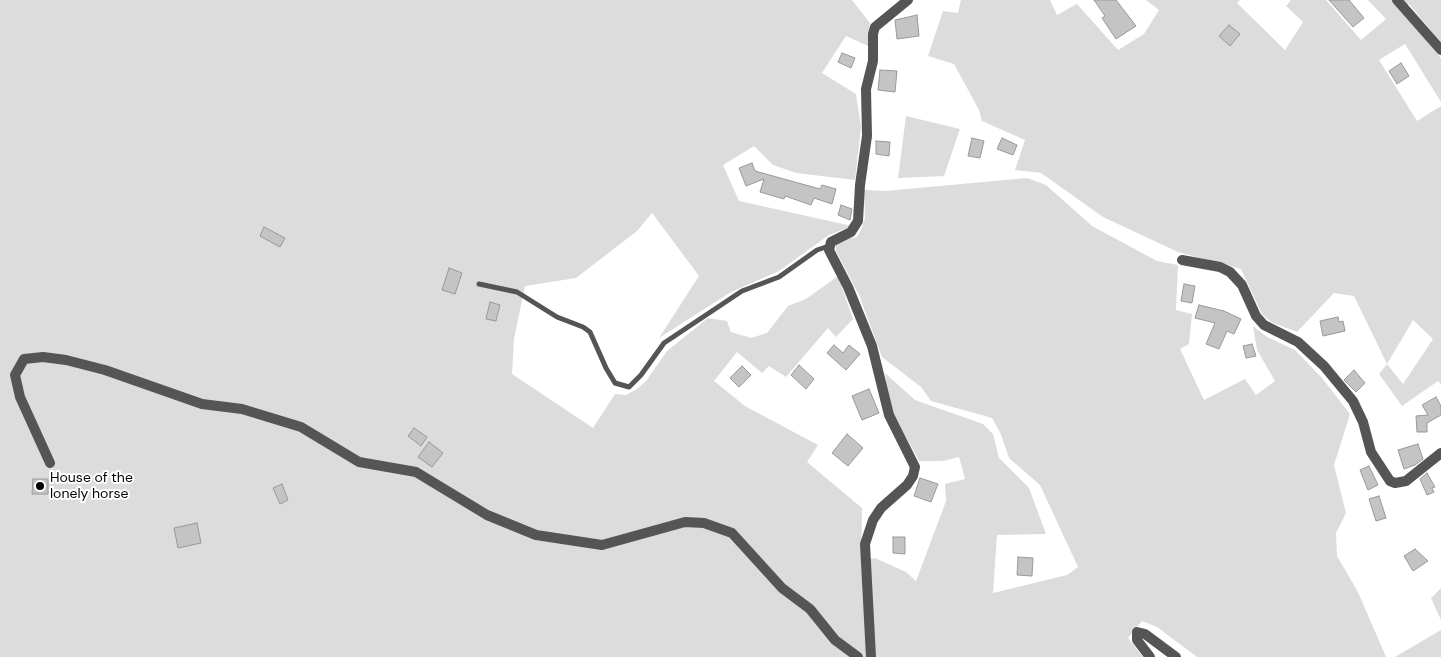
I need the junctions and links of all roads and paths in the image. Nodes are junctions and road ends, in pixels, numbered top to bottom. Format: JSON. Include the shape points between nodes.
{"nodes":[{"id":1,"x":908,"y":0,"type":"edge"},
{"id":2,"x":1397,"y":0,"type":"edge"},
{"id":3,"x":1441,"y":50,"type":"edge"},
{"id":4,"x":829,"y":246,"type":"junction"},
{"id":5,"x":1182,"y":260,"type":"dead end"},
{"id":6,"x":479,"y":284,"type":"dead end"},
{"id":7,"x":1441,"y":453,"type":"edge"},
{"id":8,"x":50,"y":462,"type":"dead end"},
{"id":9,"x":858,"y":657,"type":"edge"},
{"id":10,"x":871,"y":657,"type":"edge"},
{"id":11,"x":1150,"y":657,"type":"edge"},
{"id":12,"x":1176,"y":657,"type":"edge"}],
"edges":[{"from":1,"to":4,"type":"street","via":[[875,27],[874,61],[866,89],[867,136],[858,221],[851,232]]},
{"from":2,"to":3,"type":"street"},
{"from":4,"to":6,"type":"lane","via":[[817,250],[779,278],[742,291],[664,343],[641,376],[629,387],[615,382],[590,332],[583,327],[557,317],[517,292]]},
{"from":4,"to":10,"type":"street","via":[[872,346],[889,415],[915,467],[907,485],[877,514],[865,544]]},
{"from":5,"to":7,"type":"street","via":[[1230,272],[1242,285],[1256,316],[1264,325],[1298,342],[1324,366],[1353,402],[1363,422],[1371,452],[1390,481],[1406,481]]},
{"from":8,"to":9,"type":"street","via":[[20,397],[15,375],[24,359],[66,360],[202,404],[242,409],[302,427],[359,462],[416,472],[487,515],[536,535],[602,545],[685,522],[723,529],[740,540],[782,588],[810,609],[835,640]]},
{"from":11,"to":12,"type":"street","via":[[1137,640],[1137,632],[1145,634]]}]}
